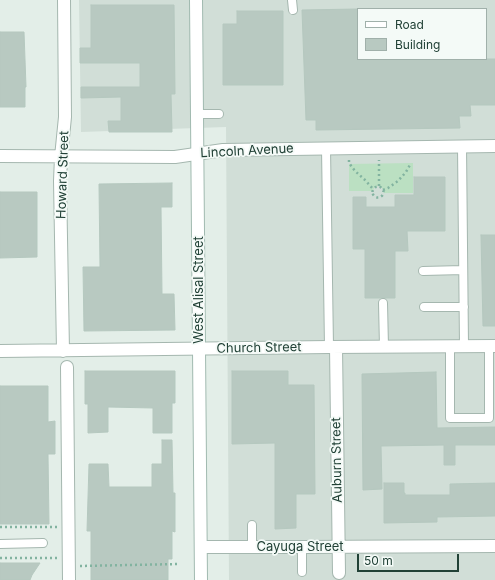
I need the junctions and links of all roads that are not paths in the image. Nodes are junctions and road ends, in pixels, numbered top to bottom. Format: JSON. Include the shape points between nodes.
{"nodes":[{"id":1,"x":64,"y":0,"type":"edge"},
{"id":2,"x":196,"y":0,"type":"edge"},
{"id":3,"x":292,"y":0,"type":"edge"},
{"id":4,"x":293,"y":10,"type":"dead end"},
{"id":5,"x":197,"y":114,"type":"junction"},
{"id":6,"x":219,"y":114,"type":"dead end"},
{"id":7,"x":462,"y":146,"type":"junction"},
{"id":8,"x":495,"y":146,"type":"edge"},
{"id":9,"x":326,"y":148,"type":"junction"},
{"id":10,"x":197,"y":153,"type":"junction"},
{"id":11,"x":0,"y":156,"type":"edge"},
{"id":12,"x":61,"y":157,"type":"junction"},
{"id":13,"x":463,"y":270,"type":"junction"},
{"id":14,"x":424,"y":271,"type":"dead end"},
{"id":15,"x":383,"y":303,"type":"dead end"},
{"id":16,"x":424,"y":307,"type":"dead end"},
{"id":17,"x":464,"y":307,"type":"junction"},
{"id":18,"x":450,"y":346,"type":"junction"},
{"id":19,"x":464,"y":346,"type":"junction"},
{"id":20,"x":492,"y":346,"type":"edge"},
{"id":21,"x":332,"y":347,"type":"junction"},
{"id":22,"x":384,"y":347,"type":"junction"},
{"id":23,"x":199,"y":349,"type":"junction"},
{"id":24,"x":0,"y":351,"type":"edge"},
{"id":25,"x":63,"y":351,"type":"junction"},
{"id":26,"x":67,"y":367,"type":"dead end"},
{"id":27,"x":252,"y":525,"type":"dead end"},
{"id":28,"x":43,"y":543,"type":"dead end"},
{"id":29,"x":252,"y":543,"type":"junction"},
{"id":30,"x":0,"y":544,"type":"edge"},
{"id":31,"x":495,"y":546,"type":"edge"},
{"id":32,"x":201,"y":547,"type":"junction"},
{"id":33,"x":302,"y":547,"type":"junction"},
{"id":34,"x":338,"y":547,"type":"junction"},
{"id":35,"x":302,"y":572,"type":"dead end"},
{"id":36,"x":339,"y":572,"type":"dead end"},
{"id":37,"x":69,"y":580,"type":"edge"},
{"id":38,"x":201,"y":580,"type":"edge"}],
"edges":[{"from":1,"to":12,"type":"street","name":"Howard Street","via":[[65,117]]},
{"from":2,"to":5,"type":"street","name":"West Alisal Street"},
{"from":3,"to":4,"type":"lane"},
{"from":5,"to":6,"type":"lane"},
{"from":5,"to":10,"type":"street","name":"West Alisal Street"},
{"from":7,"to":8,"type":"street","name":"Lincoln Avenue"},
{"from":7,"to":9,"type":"street","name":"Lincoln Avenue"},
{"from":7,"to":13,"type":"lane"},
{"from":9,"to":10,"type":"street","name":"Lincoln Avenue"},
{"from":9,"to":21,"type":"lane"},
{"from":10,"to":12,"type":"street","name":"Lincoln Avenue","via":[[176,157]]},
{"from":10,"to":23,"type":"street","name":"West Alisal Street"},
{"from":11,"to":12,"type":"street","name":"Lincoln Avenue"},
{"from":12,"to":25,"type":"street","name":"Howard Street"},
{"from":13,"to":14,"type":"lane"},
{"from":13,"to":17,"type":"lane"},
{"from":15,"to":22,"type":"lane"},
{"from":16,"to":17,"type":"lane"},
{"from":17,"to":19,"type":"lane"},
{"from":18,"to":19,"type":"street","name":"Church Street"},
{"from":18,"to":20,"type":"lane","via":[[450,418],[489,418]]},
{"from":18,"to":22,"type":"street","name":"Church Street"},
{"from":19,"to":20,"type":"street","name":"Church Street"},
{"from":21,"to":22,"type":"street","name":"Church Street"},
{"from":21,"to":23,"type":"street","name":"Church Street"},
{"from":21,"to":34,"type":"street","name":"Auburn Street"},
{"from":23,"to":25,"type":"street","name":"Church Street"},
{"from":23,"to":32,"type":"street","name":"West Alisal Street"},
{"from":24,"to":25,"type":"street","name":"Church Street"},
{"from":26,"to":37,"type":"street"},
{"from":27,"to":29,"type":"lane"},
{"from":28,"to":30,"type":"lane"},
{"from":29,"to":32,"type":"street","name":"Cayuga Street"},
{"from":29,"to":33,"type":"street","name":"Cayuga Street"},
{"from":31,"to":34,"type":"street","name":"Cayuga Street"},
{"from":32,"to":38,"type":"street","name":"West Alisal Street"},
{"from":33,"to":34,"type":"street","name":"Cayuga Street"},
{"from":33,"to":35,"type":"lane"},
{"from":34,"to":36,"type":"street","name":"Auburn Street"}]}
